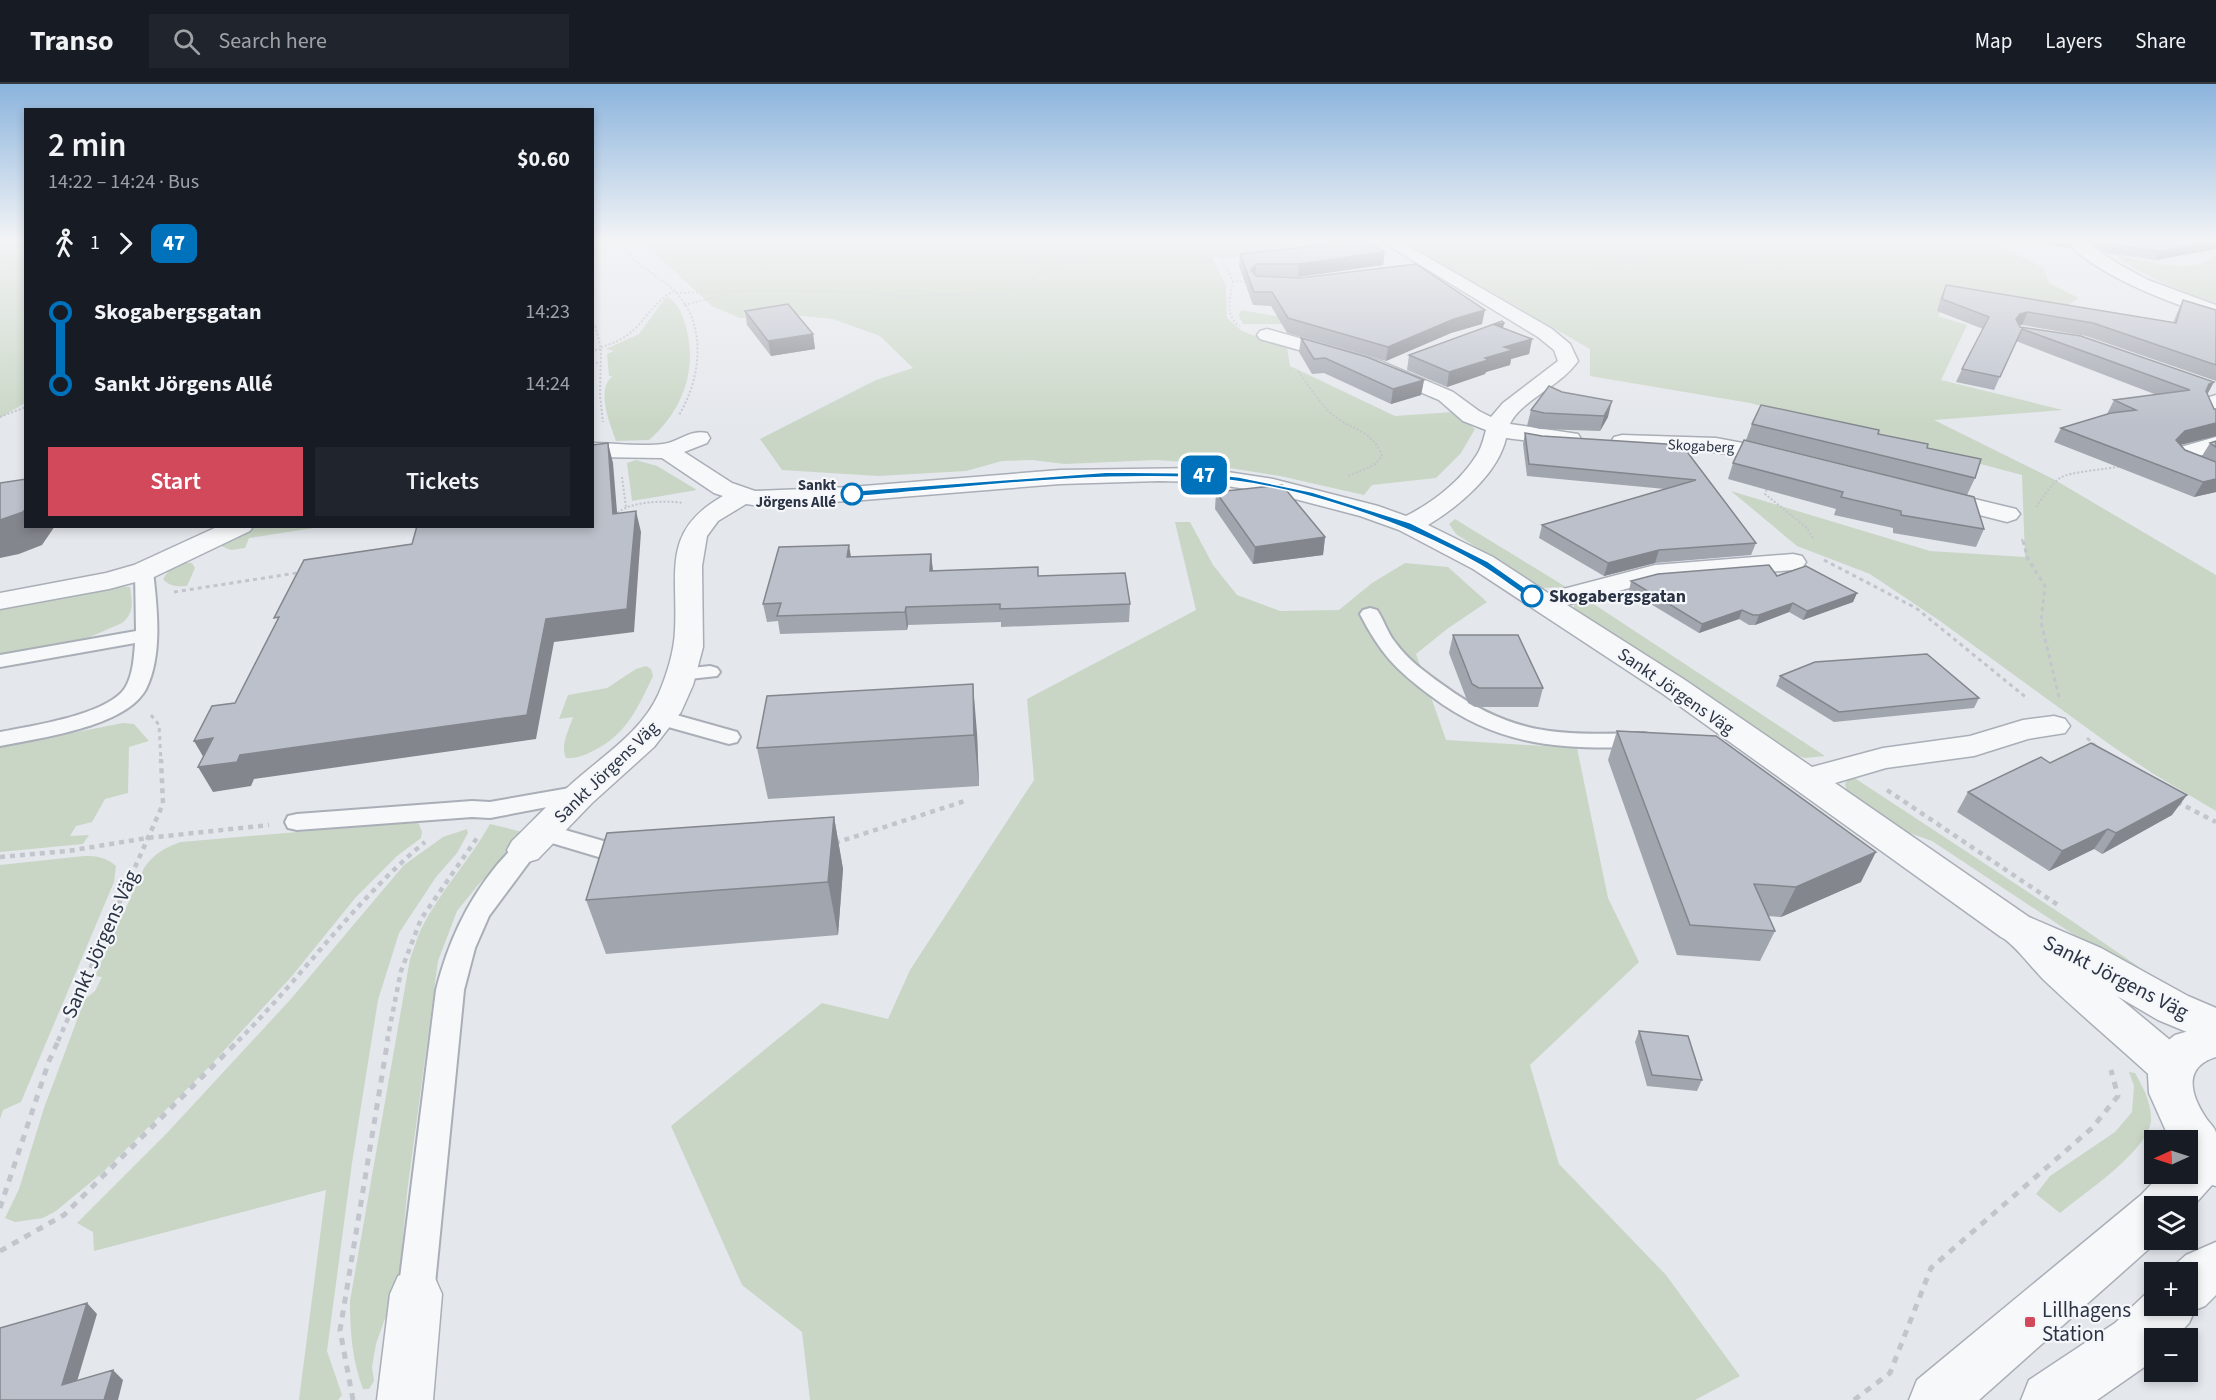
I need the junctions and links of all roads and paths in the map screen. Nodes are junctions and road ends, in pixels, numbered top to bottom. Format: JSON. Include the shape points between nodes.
{"nodes":[{"id":1,"x":658,"y":302,"type":"edge"},
{"id":2,"x":682,"y":302,"type":"edge"},
{"id":3,"x":695,"y":302,"type":"edge"},
{"id":4,"x":1230,"y":302,"type":"edge"},
{"id":5,"x":1492,"y":302,"type":"edge"},
{"id":6,"x":2190,"y":302,"type":"edge"},
{"id":7,"x":684,"y":305,"type":"junction"},
{"id":8,"x":2216,"y":311,"type":"edge"},
{"id":9,"x":1524,"y":321,"type":"junction"},
{"id":10,"x":594,"y":325,"type":"edge"},
{"id":11,"x":1497,"y":327,"type":"edge"},
{"id":12,"x":1267,"y":334,"type":"junction"},
{"id":13,"x":601,"y":348,"type":"junction"},
{"id":14,"x":594,"y":350,"type":"edge"},
{"id":15,"x":601,"y":362,"type":"junction"},
{"id":16,"x":594,"y":364,"type":"edge"},
{"id":17,"x":594,"y":384,"type":"edge"},
{"id":18,"x":598,"y":384,"type":"junction"},
{"id":19,"x":2212,"y":392,"type":"edge"},
{"id":20,"x":24,"y":408,"type":"edge"},
{"id":21,"x":0,"y":417,"type":"edge"},
{"id":22,"x":678,"y":417,"type":"dead end"},
{"id":23,"x":2216,"y":417,"type":"edge"},
{"id":24,"x":1496,"y":428,"type":"junction"},
{"id":25,"x":699,"y":438,"type":"dead end"},
{"id":26,"x":599,"y":440,"type":"edge"},
{"id":27,"x":2216,"y":444,"type":"edge"},
{"id":28,"x":667,"y":451,"type":"junction"},
{"id":29,"x":1780,"y":456,"type":"junction"},
{"id":30,"x":2190,"y":461,"type":"edge"},
{"id":31,"x":1807,"y":463,"type":"edge"},
{"id":32,"x":2122,"y":465,"type":"edge"},
{"id":33,"x":1344,"y":477,"type":"dead end"},
{"id":34,"x":1907,"y":490,"type":"edge"},
{"id":35,"x":741,"y":496,"type":"junction"},
{"id":36,"x":692,"y":506,"type":"dead end"},
{"id":37,"x":2007,"y":514,"type":"junction"},
{"id":38,"x":614,"y":522,"type":"edge"},
{"id":39,"x":1408,"y":525,"type":"junction"},
{"id":40,"x":237,"y":528,"type":"edge"},
{"id":41,"x":1816,"y":544,"type":"dead end"},
{"id":42,"x":1820,"y":552,"type":"dead end"},
{"id":43,"x":1824,"y":560,"type":"junction"},
{"id":44,"x":1793,"y":562,"type":"joint"},
{"id":45,"x":144,"y":571,"type":"junction"},
{"id":46,"x":304,"y":572,"type":"edge"},
{"id":47,"x":147,"y":599,"type":"junction"},
{"id":48,"x":0,"y":601,"type":"edge"},
{"id":49,"x":1545,"y":603,"type":"junction"},
{"id":50,"x":1370,"y":614,"type":"dead end"},
{"id":51,"x":145,"y":635,"type":"junction"},
{"id":52,"x":0,"y":661,"type":"edge"},
{"id":53,"x":118,"y":704,"type":"junction"},
{"id":54,"x":662,"y":718,"type":"junction"},
{"id":55,"x":2057,"y":726,"type":"junction"},
{"id":56,"x":1738,"y":733,"type":"junction"},
{"id":57,"x":729,"y":737,"type":"dead end"},
{"id":58,"x":1705,"y":738,"type":"edge"},
{"id":59,"x":0,"y":739,"type":"edge"},
{"id":60,"x":1661,"y":740,"type":"edge"},
{"id":61,"x":2103,"y":752,"type":"edge"},
{"id":62,"x":1807,"y":780,"type":"junction"},
{"id":63,"x":581,"y":794,"type":"junction"},
{"id":64,"x":2167,"y":796,"type":"edge"},
{"id":65,"x":968,"y":800,"type":"dead end"},
{"id":66,"x":490,"y":810,"type":"junction"},
{"id":67,"x":297,"y":822,"type":"joint"},
{"id":68,"x":2216,"y":822,"type":"edge"},
{"id":69,"x":147,"y":838,"type":"junction"},
{"id":70,"x":427,"y":841,"type":"dead end"},
{"id":71,"x":535,"y":841,"type":"junction"},
{"id":72,"x":824,"y":847,"type":"edge"},
{"id":73,"x":612,"y":852,"type":"edge"},
{"id":74,"x":0,"y":857,"type":"edge"},
{"id":75,"x":2015,"y":927,"type":"junction"},
{"id":76,"x":2216,"y":1027,"type":"edge"},
{"id":77,"x":2127,"y":1029,"type":"junction"},
{"id":78,"x":2216,"y":1040,"type":"edge"},
{"id":79,"x":2172,"y":1068,"type":"junction"},
{"id":80,"x":2205,"y":1151,"type":"edge"},
{"id":81,"x":2171,"y":1196,"type":"edge"},
{"id":82,"x":0,"y":1208,"type":"edge"},
{"id":83,"x":2144,"y":1222,"type":"edge"},
{"id":84,"x":0,"y":1251,"type":"edge"},
{"id":85,"x":2216,"y":1266,"type":"edge"},
{"id":86,"x":2198,"y":1278,"type":"edge"},
{"id":87,"x":416,"y":1294,"type":"joint"},
{"id":88,"x":2160,"y":1316,"type":"edge"},
{"id":89,"x":353,"y":1400,"type":"edge"},
{"id":90,"x":405,"y":1400,"type":"edge"},
{"id":91,"x":1854,"y":1400,"type":"edge"},
{"id":92,"x":1937,"y":1400,"type":"edge"},
{"id":93,"x":2049,"y":1400,"type":"edge"}],
"edges":[{"from":1,"to":13,"type":"path","via":[[635,334]]},
{"from":2,"to":7,"type":"path"},
{"from":3,"to":7,"type":"path"},
{"from":4,"to":12,"type":"path","via":[[1232,321]]},
{"from":5,"to":9,"type":"street"},
{"from":6,"to":8,"type":"street"},
{"from":7,"to":22,"type":"path","via":[[696,332],[698,366],[697,382]]},
{"from":9,"to":11,"type":"street"},
{"from":9,"to":24,"type":"street","via":[[1557,341],[1568,361],[1519,399]]},
{"from":10,"to":13,"type":"path"},
{"from":12,"to":24,"type":"street","name":"Skogaberg","via":[[1379,367],[1446,396],[1471,416]]},
{"from":12,"to":33,"type":"path","via":[[1336,418],[1374,438],[1379,446],[1382,456],[1374,465]]},
{"from":13,"to":14,"type":"path"},
{"from":13,"to":15,"type":"path"},
{"from":15,"to":16,"type":"path"},
{"from":15,"to":18,"type":"path"},
{"from":17,"to":18,"type":"path"},
{"from":18,"to":26,"type":"path"},
{"from":19,"to":23,"type":"street"},
{"from":20,"to":21,"type":"path"},
{"from":24,"to":29,"type":"street","name":"Skogaberg","via":[[1540,438],[1716,445]]},
{"from":24,"to":39,"type":"street","via":[[1490,452],[1461,491],[1439,510]]},
{"from":25,"to":28,"type":"street"},
{"from":26,"to":28,"type":"street"},
{"from":27,"to":30,"type":"street","via":[[2182,455]]},
{"from":28,"to":35,"type":"street","name":"Sankt Jörgens Väg","via":[[723,489]]},
{"from":29,"to":31,"type":"street","name":"Skogaberg"},
{"from":29,"to":41,"type":"path","via":[[1764,494],[1807,528]]},
{"from":32,"to":37,"type":"path","via":[[2060,478],[2039,506],[2028,512]]},
{"from":34,"to":37,"type":"street"},
{"from":35,"to":39,"type":"street","name":"Sankt Jörgens Väg","via":[[798,498],[1109,474],[1202,475],[1282,488]]},
{"from":35,"to":54,"type":"street","name":"Sankt Jörgens Väg","via":[[715,512],[695,535],[689,565],[688,646],[695,673]]},
{"from":36,"to":38,"type":"path","via":[[674,500],[626,507],[616,513]]},
{"from":37,"to":55,"type":"path","via":[[2045,586],[2041,622],[2067,722]]},
{"from":39,"to":49,"type":"street","name":"Sankt Jörgens Väg","via":[[1484,563]]},
{"from":40,"to":45,"type":"street"},
{"from":42,"to":43,"type":"path"},
{"from":43,"to":44,"type":"path"},
{"from":43,"to":55,"type":"path","via":[[1916,608]]},
{"from":44,"to":49,"type":"street","via":[[1655,573]]},
{"from":45,"to":47,"type":"lane"},
{"from":45,"to":48,"type":"street"},
{"from":46,"to":47,"type":"path"},
{"from":47,"to":51,"type":"lane"},
{"from":49,"to":56,"type":"street","name":"Sankt Jörgens Väg"},
{"from":50,"to":60,"type":"lane","via":[[1385,643],[1412,670],[1451,703],[1483,722],[1559,741]]},
{"from":51,"to":52,"type":"lane"},
{"from":51,"to":53,"type":"lane","via":[[134,690]]},
{"from":53,"to":59,"type":"lane","via":[[67,725]]},
{"from":53,"to":69,"type":"path","name":"Sankt Jörgens Väg","via":[[144,706],[159,725],[163,804]]},
{"from":54,"to":57,"type":"lane"},
{"from":54,"to":63,"type":"street","name":"Sankt Jörgens Väg"},
{"from":55,"to":61,"type":"path","via":[[2087,738]]},
{"from":55,"to":62,"type":"street","via":[[2023,730],[1974,746],[1883,758]]},
{"from":56,"to":58,"type":"lane"},
{"from":56,"to":62,"type":"street","name":"Sankt Jörgens Väg"},
{"from":62,"to":75,"type":"street","name":"Sankt Jörgens Väg"},
{"from":63,"to":66,"type":"lane"},
{"from":63,"to":71,"type":"street","name":"Sankt Jörgens Väg"},
{"from":64,"to":68,"type":"path"},
{"from":65,"to":72,"type":"path"},
{"from":66,"to":67,"type":"lane"},
{"from":66,"to":89,"type":"path","via":[[476,842],[421,919],[401,971],[340,1330]]},
{"from":67,"to":69,"type":"path"},
{"from":69,"to":74,"type":"path"},
{"from":69,"to":82,"type":"path","name":"Sankt Jörgens Väg","via":[[49,1061]]},
{"from":70,"to":84,"type":"path","via":[[394,867],[272,1007],[64,1215]]},
{"from":71,"to":73,"type":"lane"},
{"from":71,"to":87,"type":"lane","via":[[500,878],[474,914],[458,952],[450,990]]},
{"from":75,"to":76,"type":"street","name":"Sankt Jörgens Väg","via":[[2087,959],[2173,1008]]},
{"from":75,"to":77,"type":"street","name":"Sankt Jörgens Väg"},
{"from":77,"to":79,"type":"street","name":"Sankt Jörgens Väg"},
{"from":77,"to":91,"type":"path","via":[[2112,1041],[2108,1057],[2118,1096],[2092,1128],[1931,1268],[1890,1373]]},
{"from":78,"to":79,"type":"street","via":[[2189,1048]]},
{"from":79,"to":80,"type":"street","via":[[2172,1100]]},
{"from":80,"to":81,"type":"street","via":[[2191,1175]]},
{"from":83,"to":92,"type":"street"},
{"from":85,"to":86,"type":"street"},
{"from":87,"to":90,"type":"street"},
{"from":88,"to":93,"type":"street","via":[[2134,1342]]}]}
